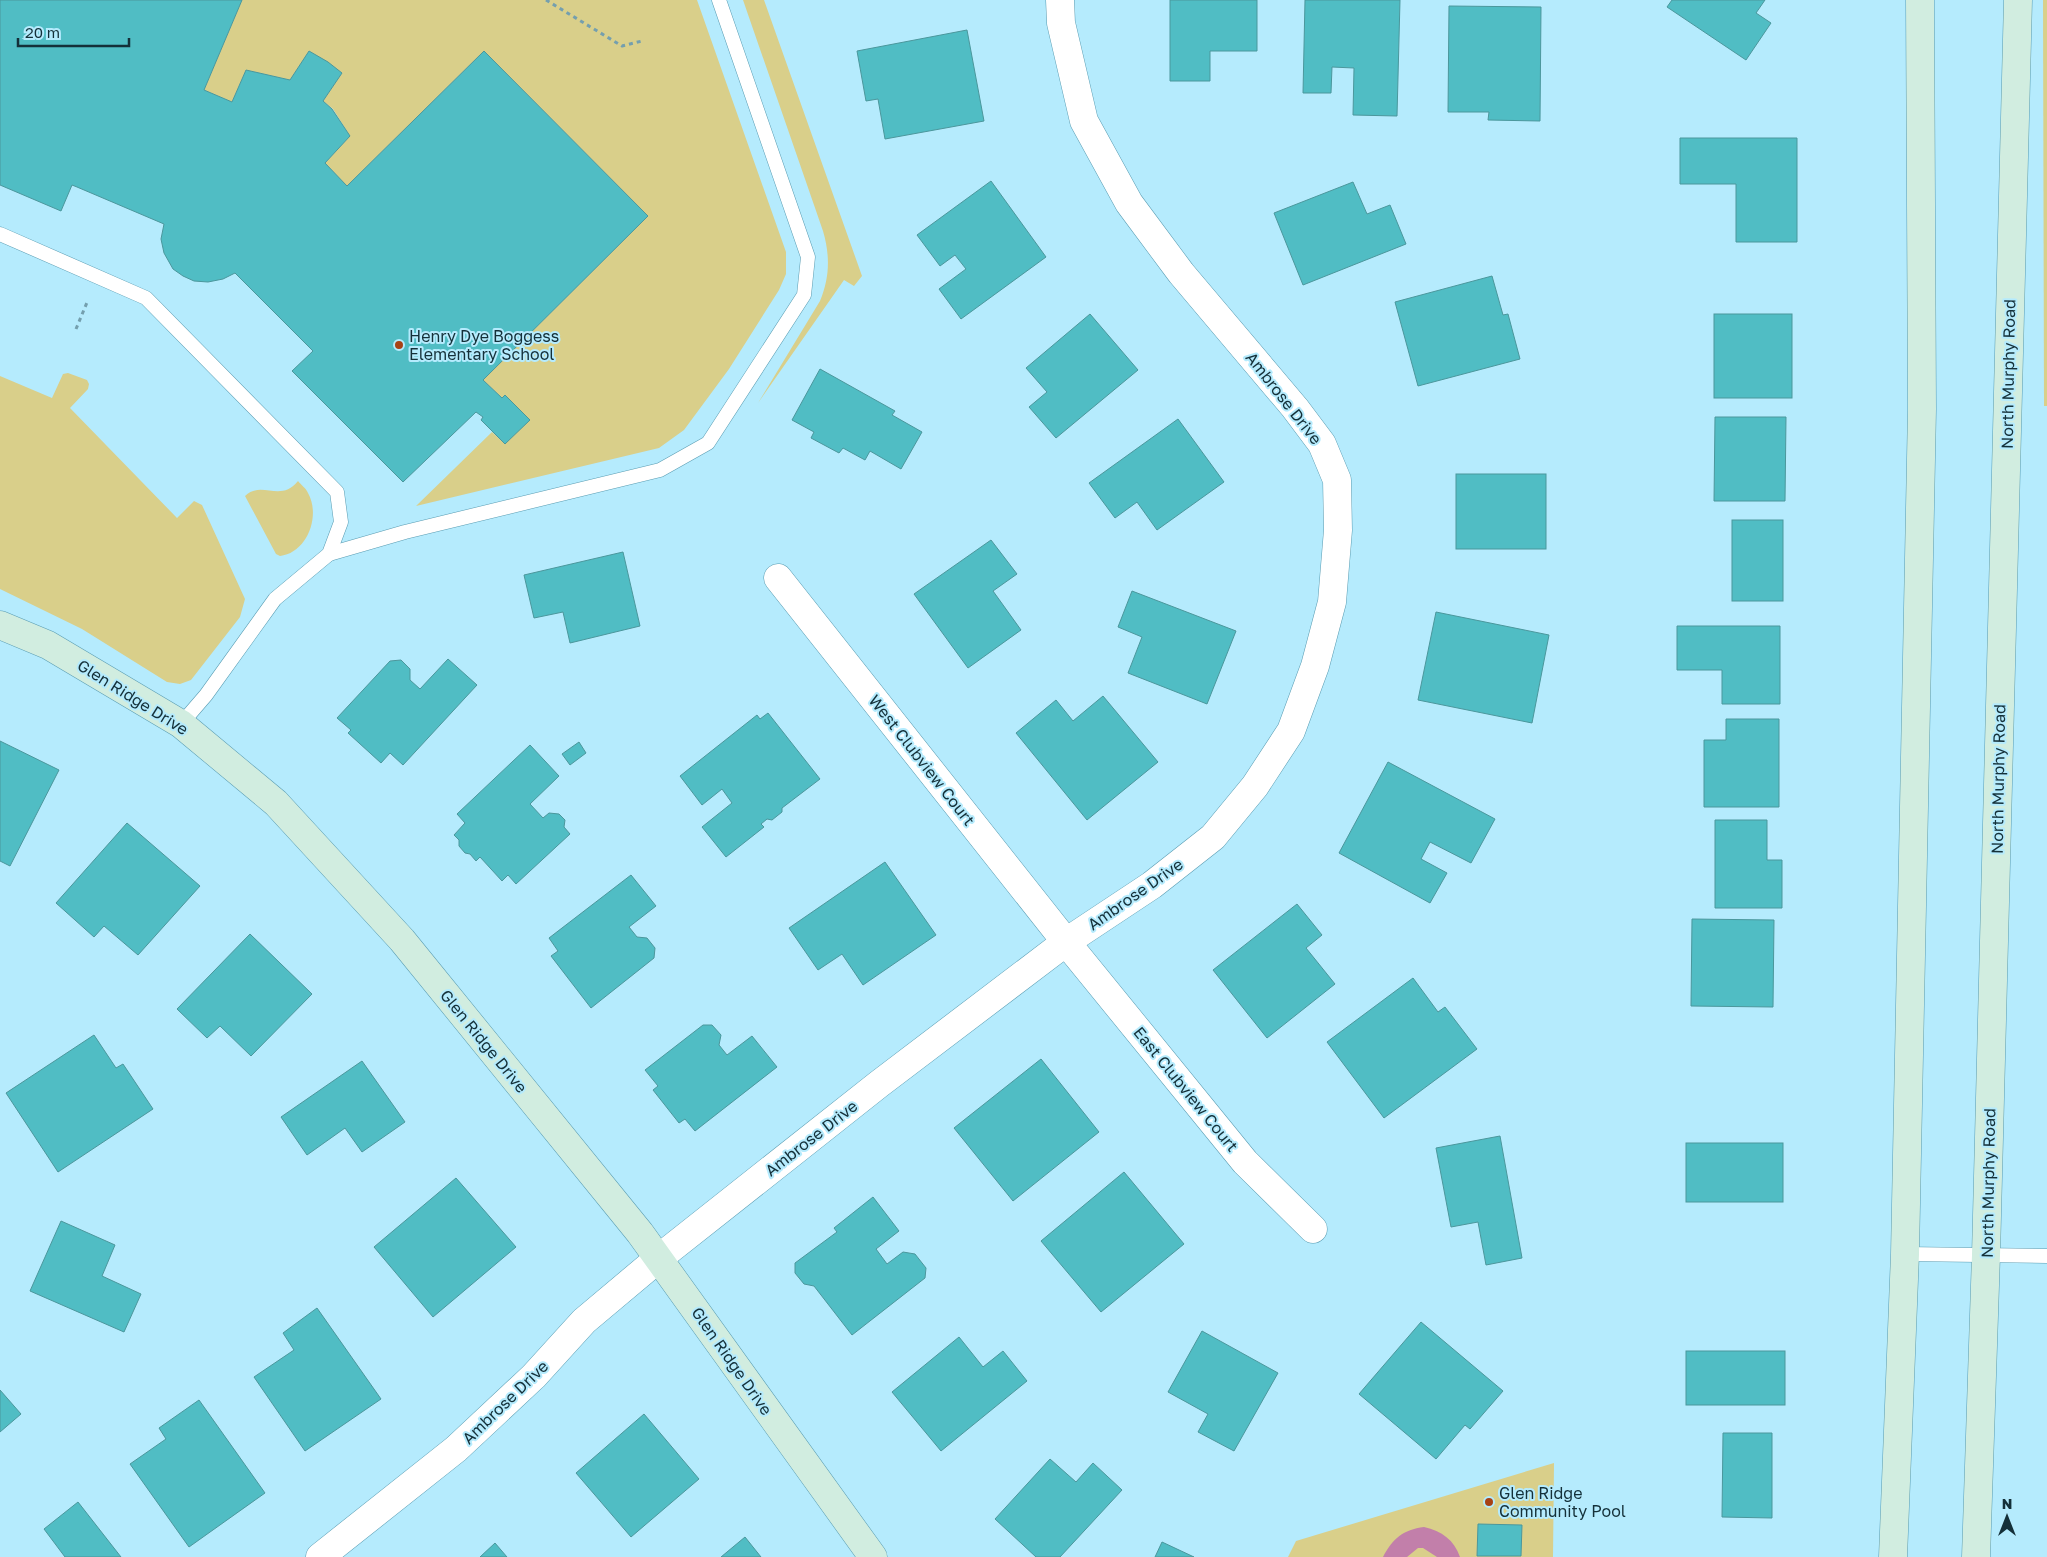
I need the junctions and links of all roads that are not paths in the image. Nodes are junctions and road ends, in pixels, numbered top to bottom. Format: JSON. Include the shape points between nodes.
{"nodes":[{"id":1,"x":719,"y":0,"type":"edge"},
{"id":2,"x":1060,"y":0,"type":"edge"},
{"id":3,"x":1920,"y":0,"type":"edge"},
{"id":4,"x":2018,"y":0,"type":"edge"},
{"id":5,"x":0,"y":234,"type":"edge"},
{"id":6,"x":329,"y":554,"type":"junction"},
{"id":7,"x":778,"y":578,"type":"dead end"},
{"id":8,"x":0,"y":625,"type":"edge"},
{"id":9,"x":181,"y":724,"type":"junction"},
{"id":10,"x":1066,"y":942,"type":"junction"},
{"id":11,"x":1313,"y":1229,"type":"dead end"},
{"id":12,"x":1905,"y":1254,"type":"junction"},
{"id":13,"x":1986,"y":1255,"type":"junction"},
{"id":14,"x":2047,"y":1256,"type":"edge"},
{"id":15,"x":659,"y":1258,"type":"junction"},
{"id":16,"x":320,"y":1557,"type":"edge"},
{"id":17,"x":873,"y":1557,"type":"edge"},
{"id":18,"x":1893,"y":1557,"type":"edge"},
{"id":19,"x":1976,"y":1557,"type":"edge"}],
"edges":[{"from":1,"to":6,"type":"lane","via":[[808,256],[804,295],[708,443],[660,470],[405,532]]},
{"from":2,"to":10,"type":"street","name":"Ambrose Drive","via":[[1061,24],[1084,122],[1129,203],[1181,273],[1322,444],[1337,480],[1338,530],[1332,602],[1315,666],[1291,731],[1260,778],[1213,837],[1152,885]]},
{"from":3,"to":12,"type":"main road","via":[[1922,410]]},
{"from":4,"to":13,"type":"main road","name":"North Murphy Road"},
{"from":5,"to":6,"type":"lane","via":[[146,298],[176,326],[337,492],[341,522]]},
{"from":6,"to":9,"type":"lane","via":[[275,599],[206,695]]},
{"from":7,"to":10,"type":"street","name":"West Clubview Court"},
{"from":8,"to":9,"type":"main road","name":"Glen Ridge Drive","via":[[48,645]]},
{"from":9,"to":15,"type":"main road","name":"Glen Ridge Drive","via":[[276,803],[402,940]]},
{"from":10,"to":11,"type":"street","name":"East Clubview Court","via":[[1245,1162]]},
{"from":10,"to":15,"type":"street","name":"Ambrose Drive","via":[[879,1084]]},
{"from":12,"to":13,"type":"lane"},
{"from":12,"to":18,"type":"main road"},
{"from":13,"to":14,"type":"lane"},
{"from":13,"to":19,"type":"main road","name":"North Murphy Road"},
{"from":15,"to":16,"type":"street","name":"Ambrose Drive","via":[[584,1321],[534,1376],[456,1449]]},
{"from":15,"to":17,"type":"main road","name":"Glen Ridge Drive"}]}
